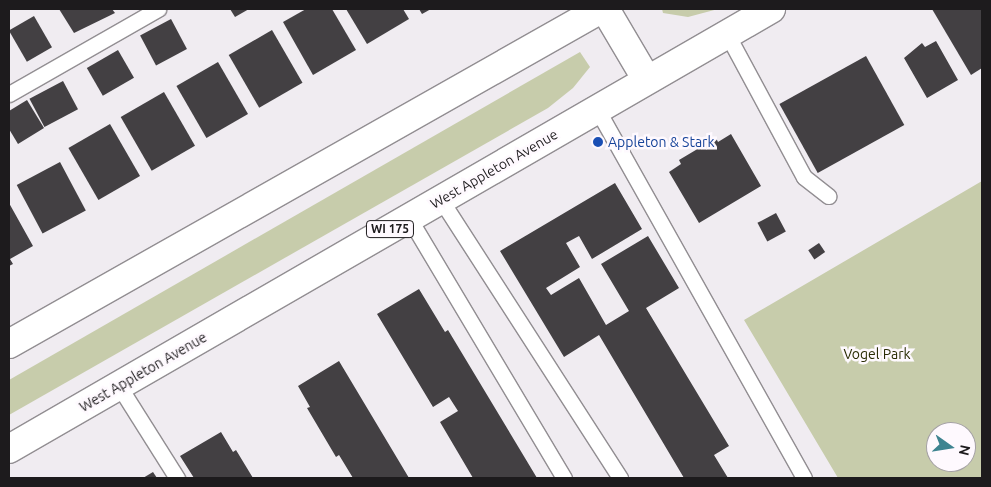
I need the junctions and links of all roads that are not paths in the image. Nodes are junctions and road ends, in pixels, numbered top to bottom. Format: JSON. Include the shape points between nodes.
{"nodes":[{"id":1,"x":158,"y":9,"type":"edge"},
{"id":2,"x":601,"y":9,"type":"edge"},
{"id":3,"x":605,"y":9,"type":"edge"},
{"id":4,"x":771,"y":9,"type":"edge"},
{"id":5,"x":727,"y":34,"type":"junction"},
{"id":6,"x":647,"y":80,"type":"junction"},
{"id":7,"x":9,"y":94,"type":"edge"},
{"id":8,"x":597,"y":109,"type":"junction"},
{"id":9,"x":828,"y":196,"type":"dead end"},
{"id":10,"x":441,"y":200,"type":"junction"},
{"id":11,"x":409,"y":218,"type":"junction"},
{"id":12,"x":9,"y":344,"type":"edge"},
{"id":13,"x":119,"y":386,"type":"junction"},
{"id":14,"x":9,"y":449,"type":"edge"},
{"id":15,"x":177,"y":478,"type":"edge"},
{"id":16,"x":564,"y":478,"type":"edge"},
{"id":17,"x":620,"y":478,"type":"edge"},
{"id":18,"x":804,"y":478,"type":"edge"}],
"edges":[{"from":1,"to":7,"type":"lane"},
{"from":2,"to":12,"type":"main road"},
{"from":3,"to":6,"type":"main road"},
{"from":4,"to":5,"type":"main road","name":"West Appleton Avenue","number":"WI 175"},
{"from":5,"to":6,"type":"main road","name":"West Appleton Avenue","number":"WI 175"},
{"from":5,"to":9,"type":"lane","via":[[804,177]]},
{"from":6,"to":8,"type":"main road","name":"West Appleton Avenue","number":"WI 175"},
{"from":8,"to":10,"type":"main road","name":"West Appleton Avenue","number":"WI 175"},
{"from":8,"to":18,"type":"lane"},
{"from":10,"to":11,"type":"main road","name":"West Appleton Avenue","number":"WI 175"},
{"from":10,"to":17,"type":"lane"},
{"from":11,"to":13,"type":"main road","name":"West Appleton Avenue","number":"WI 175"},
{"from":11,"to":16,"type":"lane"},
{"from":13,"to":14,"type":"main road","name":"West Appleton Avenue","number":"WI 175"},
{"from":13,"to":15,"type":"lane"}]}
